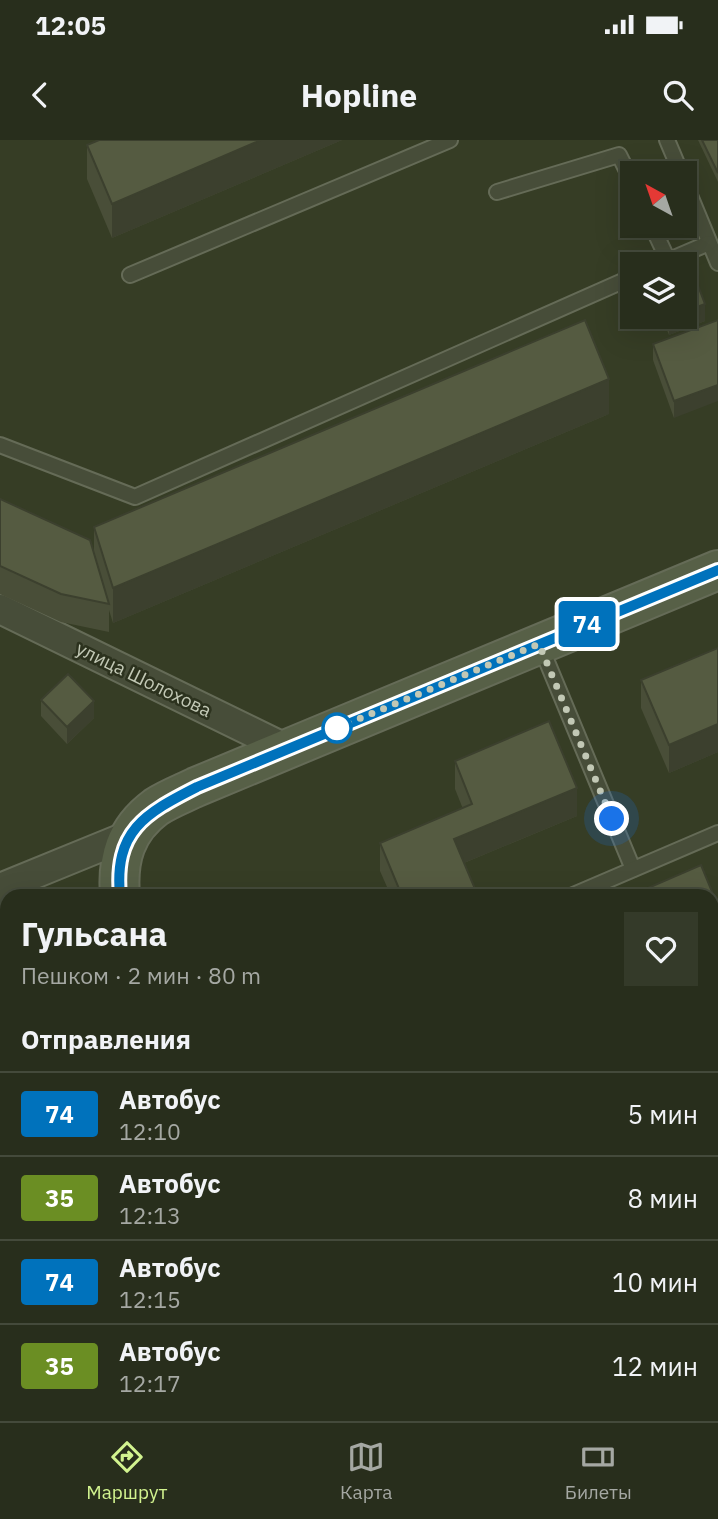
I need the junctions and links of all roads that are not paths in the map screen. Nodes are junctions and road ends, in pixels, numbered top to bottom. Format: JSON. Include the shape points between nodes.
{"nodes":[{"id":1,"x":450,"y":140,"type":"edge"},
{"id":2,"x":667,"y":140,"type":"edge"},
{"id":3,"x":623,"y":161,"type":"edge"},
{"id":4,"x":676,"y":161,"type":"edge"},
{"id":5,"x":497,"y":192,"type":"dead end"},
{"id":6,"x":697,"y":213,"type":"edge"},
{"id":7,"x":709,"y":243,"type":"junction"},
{"id":8,"x":688,"y":252,"type":"edge"},
{"id":9,"x":718,"y":263,"type":"edge"},
{"id":10,"x":130,"y":275,"type":"dead end"},
{"id":11,"x":620,"y":282,"type":"edge"},
{"id":12,"x":0,"y":446,"type":"edge"},
{"id":13,"x":718,"y":570,"type":"edge"},
{"id":14,"x":0,"y":609,"type":"edge"},
{"id":15,"x":539,"y":644,"type":"junction"},
{"id":16,"x":287,"y":749,"type":"junction"},
{"id":17,"x":718,"y":833,"type":"edge"},
{"id":18,"x":131,"y":835,"type":"junction"},
{"id":19,"x":633,"y":869,"type":"junction"},
{"id":20,"x":0,"y":888,"type":"edge"},
{"id":21,"x":120,"y":889,"type":"edge"},
{"id":22,"x":587,"y":889,"type":"edge"}],
"edges":[{"from":1,"to":10,"type":"lane"},
{"from":2,"to":4,"type":"lane"},
{"from":3,"to":5,"type":"lane","via":[[620,155]]},
{"from":6,"to":7,"type":"lane"},
{"from":7,"to":8,"type":"lane"},
{"from":7,"to":9,"type":"lane"},
{"from":11,"to":12,"type":"lane","via":[[135,498]]},
{"from":13,"to":15,"type":"main road"},
{"from":14,"to":16,"type":"street","name":"улица Шолохова"},
{"from":15,"to":16,"type":"main road"},
{"from":15,"to":19,"type":"lane"},
{"from":16,"to":18,"type":"main road","via":[[156,808]]},
{"from":17,"to":19,"type":"lane"},
{"from":18,"to":20,"type":"street"},
{"from":18,"to":21,"type":"main road","via":[[121,855]]},
{"from":19,"to":22,"type":"lane"}]}
